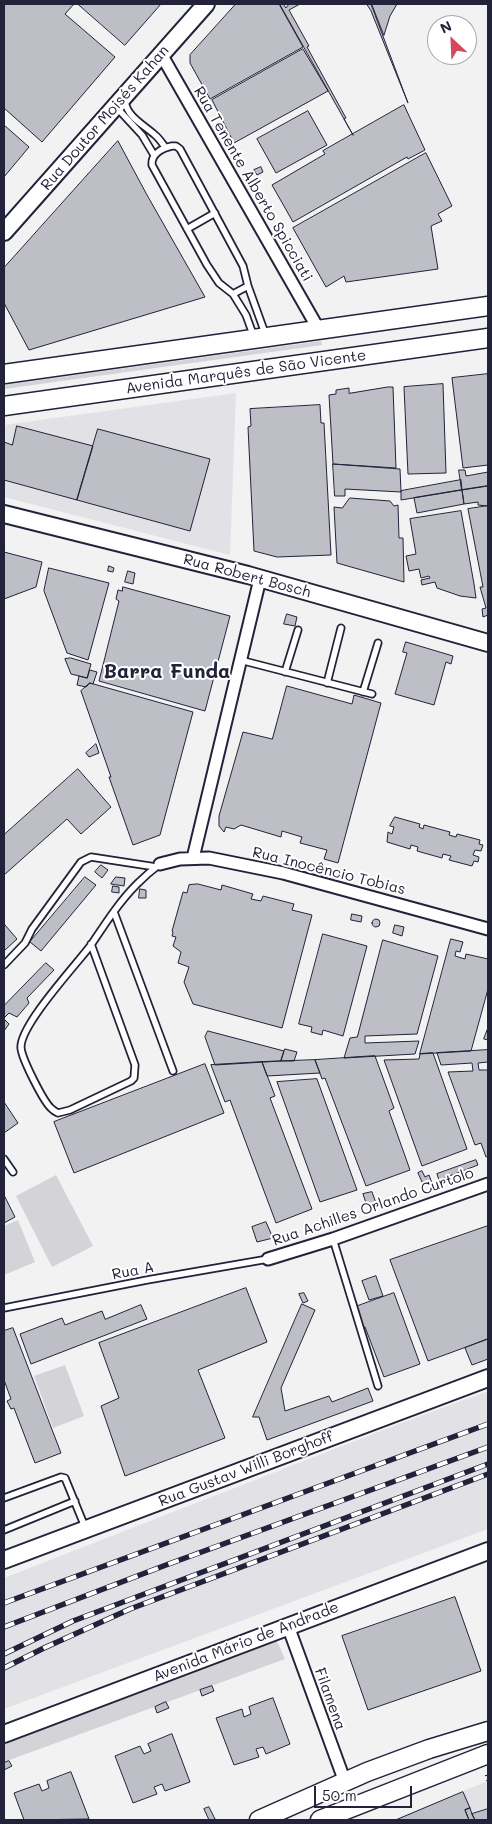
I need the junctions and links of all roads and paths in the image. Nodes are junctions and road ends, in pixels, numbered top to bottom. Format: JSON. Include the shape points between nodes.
{"nodes":[{"id":1,"x":206,"y":4,"type":"edge"},
{"id":2,"x":161,"y":54,"type":"junction"},
{"id":3,"x":120,"y":101,"type":"junction"},
{"id":4,"x":165,"y":147,"type":"junction"},
{"id":5,"x":154,"y":155,"type":"junction"},
{"id":6,"x":216,"y":213,"type":"junction"},
{"id":7,"x":187,"y":230,"type":"junction"},
{"id":8,"x":4,"y":232,"type":"edge"},
{"id":9,"x":248,"y":286,"type":"junction"},
{"id":10,"x":233,"y":294,"type":"junction"},
{"id":11,"x":488,"y":306,"type":"edge"},
{"id":12,"x":319,"y":330,"type":"junction"},
{"id":13,"x":260,"y":338,"type":"junction"},
{"id":14,"x":488,"y":338,"type":"edge"},
{"id":15,"x":4,"y":374,"type":"edge"},
{"id":16,"x":4,"y":406,"type":"edge"},
{"id":17,"x":4,"y":514,"type":"edge"},
{"id":18,"x":260,"y":578,"type":"junction"},
{"id":19,"x":341,"y":628,"type":"dead end"},
{"id":20,"x":298,"y":630,"type":"dead end"},
{"id":21,"x":378,"y":643,"type":"dead end"},
{"id":22,"x":488,"y":643,"type":"edge"},
{"id":23,"x":240,"y":660,"type":"junction"},
{"id":24,"x":285,"y":672,"type":"junction"},
{"id":25,"x":326,"y":683,"type":"junction"},
{"id":26,"x":363,"y":692,"type":"junction"},
{"id":27,"x":372,"y":694,"type":"dead end"},
{"id":28,"x":193,"y":858,"type":"junction"},
{"id":29,"x":158,"y":866,"type":"junction"},
{"id":30,"x":114,"y":912,"type":"junction"},
{"id":31,"x":488,"y":929,"type":"edge"},
{"id":32,"x":91,"y":944,"type":"junction"},
{"id":33,"x":4,"y":965,"type":"edge"},
{"id":34,"x":173,"y":1071,"type":"dead end"},
{"id":35,"x":4,"y":1159,"type":"edge"},
{"id":36,"x":13,"y":1172,"type":"dead end"},
{"id":37,"x":488,"y":1184,"type":"edge"},
{"id":38,"x":333,"y":1239,"type":"junction"},
{"id":39,"x":268,"y":1259,"type":"joint"},
{"id":40,"x":4,"y":1308,"type":"edge"},
{"id":41,"x":488,"y":1378,"type":"edge"},
{"id":42,"x":378,"y":1386,"type":"dead end"},
{"id":43,"x":4,"y":1498,"type":"edge"},
{"id":44,"x":74,"y":1501,"type":"junction"},
{"id":45,"x":86,"y":1529,"type":"junction"},
{"id":46,"x":4,"y":1530,"type":"edge"},
{"id":47,"x":488,"y":1551,"type":"edge"},
{"id":48,"x":4,"y":1560,"type":"edge"},
{"id":49,"x":288,"y":1626,"type":"junction"},
{"id":50,"x":488,"y":1731,"type":"edge"},
{"id":51,"x":4,"y":1734,"type":"edge"},
{"id":52,"x":488,"y":1754,"type":"edge"},
{"id":53,"x":486,"y":1775,"type":"dead end"},
{"id":54,"x":345,"y":1782,"type":"junction"},
{"id":55,"x":488,"y":1783,"type":"edge"},
{"id":56,"x":259,"y":1820,"type":"edge"},
{"id":57,"x":320,"y":1820,"type":"edge"}],
"edges":[{"from":1,"to":2,"type":"street","name":"Rua Doutor Moisés Kahan"},
{"from":2,"to":3,"type":"street","name":"Rua Doutor Moisés Kahan"},
{"from":2,"to":12,"type":"street","name":"Rua Tenente Alberto Spicciati"},
{"from":3,"to":4,"type":"lane"},
{"from":3,"to":5,"type":"lane"},
{"from":3,"to":8,"type":"street","name":"Rua Doutor Moisés Kahan"},
{"from":4,"to":5,"type":"lane"},
{"from":4,"to":6,"type":"lane","via":[[180,149]]},
{"from":5,"to":7,"type":"lane","via":[[152,165]]},
{"from":6,"to":7,"type":"lane"},
{"from":6,"to":9,"type":"lane","via":[[244,266]]},
{"from":7,"to":10,"type":"lane","via":[[213,275]]},
{"from":9,"to":10,"type":"lane"},
{"from":9,"to":13,"type":"lane"},
{"from":10,"to":13,"type":"lane"},
{"from":11,"to":12,"type":"main road","name":"Avenida Marquês de São Vicente"},
{"from":12,"to":13,"type":"main road","name":"Avenida Marquês de São Vicente"},
{"from":13,"to":15,"type":"main road","name":"Avenida Marquês de São Vicente"},
{"from":14,"to":16,"type":"main road","name":"Avenida Marquês de São Vicente"},
{"from":17,"to":18,"type":"street","name":"Rua Robert Bosch"},
{"from":18,"to":22,"type":"street","name":"Rua Robert Bosch"},
{"from":18,"to":23,"type":"street"},
{"from":19,"to":25,"type":"lane"},
{"from":20,"to":24,"type":"lane"},
{"from":21,"to":26,"type":"lane"},
{"from":23,"to":24,"type":"lane"},
{"from":23,"to":28,"type":"street"},
{"from":24,"to":25,"type":"lane"},
{"from":25,"to":26,"type":"lane"},
{"from":26,"to":27,"type":"lane"},
{"from":28,"to":29,"type":"street","name":"Rua Inocêncio Tobias"},
{"from":28,"to":31,"type":"street","name":"Rua Inocêncio Tobias","via":[[283,872]]},
{"from":29,"to":30,"type":"lane","via":[[138,883]]},
{"from":29,"to":33,"type":"lane","via":[[91,857],[82,862],[32,928],[25,943]]},
{"from":30,"to":32,"type":"lane"},
{"from":30,"to":34,"type":"lane"},
{"from":32,"to":32,"type":"lane","via":[[23,1036],[21,1048],[27,1067],[50,1108],[58,1113],[134,1078],[135,1065]]},
{"from":35,"to":36,"type":"lane"},
{"from":37,"to":38,"type":"street","name":"Rua Achilles Orlando Curtolo"},
{"from":38,"to":39,"type":"street","name":"Rua Achilles Orlando Curtolo"},
{"from":38,"to":42,"type":"lane"},
{"from":39,"to":40,"type":"lane","name":"Rua A"},
{"from":41,"to":45,"type":"street","name":"Rua Gustav Willi Borghoff"},
{"from":43,"to":44,"type":"lane","via":[[61,1477],[68,1482]]},
{"from":44,"to":45,"type":"lane"},
{"from":44,"to":46,"type":"lane"},
{"from":45,"to":48,"type":"street","name":"Rua Gustav Willi Borghoff"},
{"from":47,"to":49,"type":"street","name":"Avenida Mário de Andrade"},
{"from":49,"to":51,"type":"street","name":"Avenida Mário de Andrade"},
{"from":49,"to":54,"type":"street","name":"Filamena"},
{"from":50,"to":54,"type":"main road","via":[[429,1749]]},
{"from":52,"to":57,"type":"main road"},
{"from":53,"to":55,"type":"path"},
{"from":54,"to":56,"type":"main road"}]}
